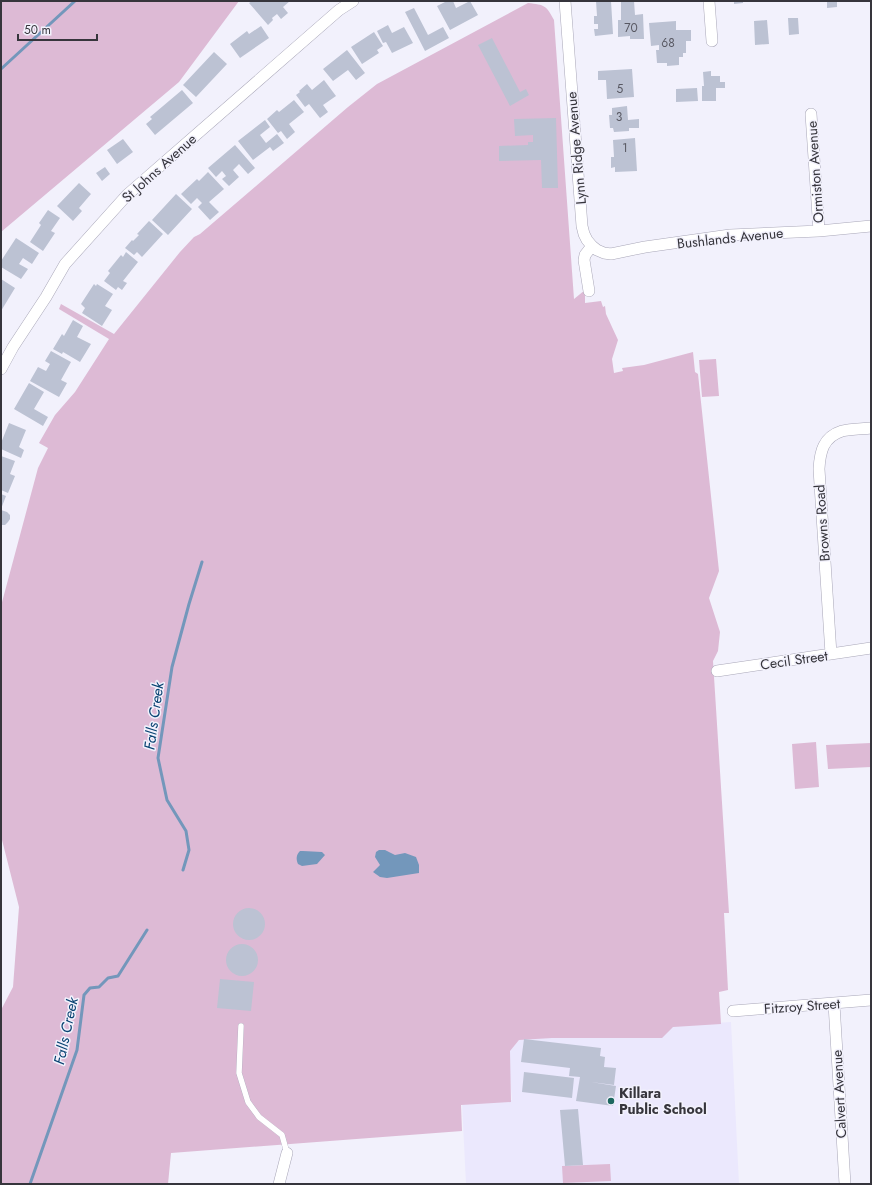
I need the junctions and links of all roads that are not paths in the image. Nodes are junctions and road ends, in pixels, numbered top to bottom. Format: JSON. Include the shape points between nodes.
{"nodes":[{"id":1,"x":353,"y":1,"type":"edge"},
{"id":2,"x":565,"y":1,"type":"edge"},
{"id":3,"x":709,"y":1,"type":"edge"},
{"id":4,"x":712,"y":41,"type":"dead end"},
{"id":5,"x":811,"y":114,"type":"dead end"},
{"id":6,"x":871,"y":226,"type":"edge"},
{"id":7,"x":819,"y":231,"type":"junction"},
{"id":8,"x":592,"y":246,"type":"junction"},
{"id":9,"x":589,"y":290,"type":"dead end"},
{"id":10,"x":1,"y":369,"type":"edge"},
{"id":11,"x":871,"y":428,"type":"edge"},
{"id":12,"x":871,"y":648,"type":"edge"},
{"id":13,"x":831,"y":654,"type":"junction"},
{"id":14,"x":717,"y":671,"type":"dead end"},
{"id":15,"x":871,"y":1000,"type":"edge"},
{"id":16,"x":834,"y":1004,"type":"junction"},
{"id":17,"x":732,"y":1011,"type":"dead end"},
{"id":18,"x":241,"y":1026,"type":"dead end"},
{"id":19,"x":287,"y":1153,"type":"joint"},
{"id":20,"x":279,"y":1184,"type":"edge"},
{"id":21,"x":845,"y":1184,"type":"edge"}],
"edges":[{"from":1,"to":10,"type":"street","name":"St Johns Avenue","via":[[339,10],[126,195],[66,264]]},
{"from":2,"to":8,"type":"street","name":"Lynn Ridge Avenue","via":[[582,226]]},
{"from":3,"to":4,"type":"street"},
{"from":5,"to":7,"type":"street","name":"Ormiston Avenue"},
{"from":6,"to":7,"type":"street","name":"Bushlands Avenue"},
{"from":7,"to":8,"type":"street","name":"Bushlands Avenue","via":[[730,235],[611,254]]},
{"from":8,"to":9,"type":"street","via":[[584,260]]},
{"from":11,"to":13,"type":"street","name":"Browns Road","via":[[842,432],[831,438],[823,446],[820,456]]},
{"from":12,"to":13,"type":"street","name":"Cecil Street"},
{"from":13,"to":14,"type":"street","name":"Cecil Street"},
{"from":15,"to":16,"type":"street","name":"Fitzroy Street"},
{"from":16,"to":17,"type":"street","name":"Fitzroy Street"},
{"from":16,"to":21,"type":"street","name":"Calvert Avenue"},
{"from":18,"to":19,"type":"lane","via":[[239,1073],[245,1095],[259,1117],[282,1135]]},
{"from":19,"to":20,"type":"street"}]}
